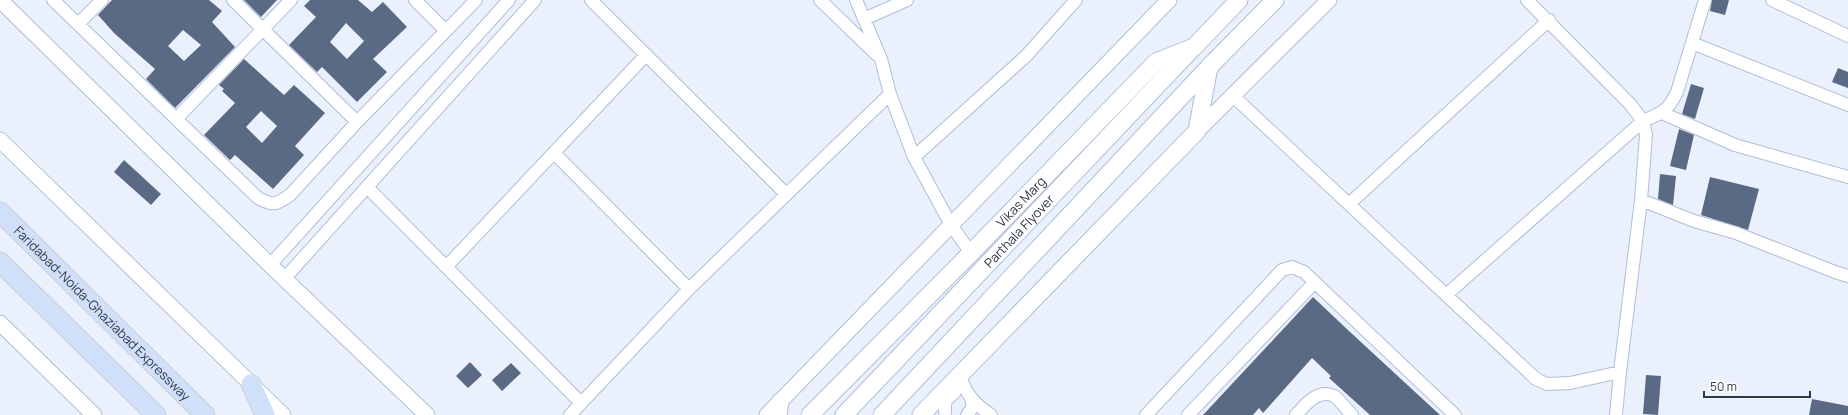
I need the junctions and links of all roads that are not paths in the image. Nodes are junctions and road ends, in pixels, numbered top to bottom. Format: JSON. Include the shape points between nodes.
{"nodes":[{"id":1,"x":0,"y":0,"type":"edge"},
{"id":2,"x":53,"y":0,"type":"edge"},
{"id":3,"x":102,"y":0,"type":"edge"},
{"id":4,"x":233,"y":0,"type":"edge"},
{"id":5,"x":291,"y":0,"type":"edge"},
{"id":6,"x":415,"y":0,"type":"edge"},
{"id":7,"x":476,"y":0,"type":"edge"},
{"id":8,"x":509,"y":0,"type":"edge"},
{"id":9,"x":535,"y":0,"type":"edge"},
{"id":10,"x":591,"y":0,"type":"edge"},
{"id":11,"x":820,"y":0,"type":"edge"},
{"id":12,"x":856,"y":0,"type":"edge"},
{"id":13,"x":907,"y":0,"type":"edge"},
{"id":14,"x":1076,"y":0,"type":"edge"},
{"id":15,"x":1170,"y":0,"type":"edge"},
{"id":16,"x":1239,"y":0,"type":"edge"},
{"id":17,"x":1275,"y":0,"type":"edge"},
{"id":18,"x":1329,"y":0,"type":"edge"},
{"id":19,"x":1527,"y":0,"type":"edge"},
{"id":20,"x":1705,"y":0,"type":"edge"},
{"id":21,"x":1772,"y":0,"type":"edge"},
{"id":22,"x":864,"y":19,"type":"junction"},
{"id":23,"x":1549,"y":20,"type":"junction"},
{"id":24,"x":78,"y":24,"type":"junction"},
{"id":25,"x":263,"y":29,"type":"junction"},
{"id":26,"x":446,"y":31,"type":"junction"},
{"id":27,"x":1848,"y":36,"type":"edge"},
{"id":28,"x":1692,"y":43,"type":"junction"},
{"id":29,"x":1194,"y":47,"type":"junction"},
{"id":30,"x":646,"y":55,"type":"junction"},
{"id":31,"x":881,"y":59,"type":"junction"},
{"id":32,"x":1209,"y":67,"type":"junction"},
{"id":33,"x":890,"y":94,"type":"junction"},
{"id":34,"x":1232,"y":95,"type":"junction"},
{"id":35,"x":1848,"y":105,"type":"edge"},
{"id":36,"x":1662,"y":114,"type":"junction"},
{"id":37,"x":176,"y":119,"type":"junction"},
{"id":38,"x":1643,"y":121,"type":"junction"},
{"id":39,"x":357,"y":122,"type":"junction"},
{"id":40,"x":1197,"y":131,"type":"junction"},
{"id":41,"x":0,"y":140,"type":"edge"},
{"id":42,"x":554,"y":153,"type":"junction"},
{"id":43,"x":914,"y":157,"type":"junction"},
{"id":44,"x":1848,"y":177,"type":"edge"},
{"id":45,"x":367,"y":188,"type":"junction"},
{"id":46,"x":786,"y":194,"type":"junction"},
{"id":47,"x":1641,"y":200,"type":"junction"},
{"id":48,"x":1349,"y":204,"type":"junction"},
{"id":49,"x":0,"y":212,"type":"edge"},
{"id":50,"x":951,"y":225,"type":"junction"},
{"id":51,"x":971,"y":253,"type":"junction"},
{"id":52,"x":0,"y":262,"type":"edge"},
{"id":53,"x":270,"y":265,"type":"junction"},
{"id":54,"x":446,"y":267,"type":"junction"},
{"id":55,"x":1848,"y":276,"type":"edge"},
{"id":56,"x":286,"y":278,"type":"junction"},
{"id":57,"x":1315,"y":282,"type":"junction"},
{"id":58,"x":689,"y":289,"type":"junction"},
{"id":59,"x":1446,"y":295,"type":"junction"},
{"id":60,"x":0,"y":323,"type":"edge"},
{"id":61,"x":1620,"y":372,"type":"junction"},
{"id":62,"x":251,"y":384,"type":"junction"},
{"id":63,"x":965,"y":388,"type":"junction"},
{"id":64,"x":581,"y":403,"type":"junction"},
{"id":65,"x":779,"y":408,"type":"edge"},
{"id":66,"x":923,"y":413,"type":"edge"},
{"id":67,"x":948,"y":413,"type":"edge"},
{"id":68,"x":94,"y":415,"type":"edge"},
{"id":69,"x":156,"y":415,"type":"edge"},
{"id":70,"x":205,"y":415,"type":"edge"},
{"id":71,"x":265,"y":415,"type":"edge"},
{"id":72,"x":283,"y":415,"type":"edge"},
{"id":73,"x":427,"y":415,"type":"edge"},
{"id":74,"x":570,"y":415,"type":"edge"},
{"id":75,"x":767,"y":415,"type":"edge"},
{"id":76,"x":810,"y":415,"type":"edge"},
{"id":77,"x":844,"y":415,"type":"edge"},
{"id":78,"x":882,"y":415,"type":"edge"},
{"id":79,"x":967,"y":415,"type":"edge"},
{"id":80,"x":990,"y":415,"type":"edge"},
{"id":81,"x":1146,"y":415,"type":"edge"},
{"id":82,"x":1188,"y":415,"type":"edge"},
{"id":83,"x":1296,"y":415,"type":"edge"},
{"id":84,"x":1352,"y":415,"type":"edge"},
{"id":85,"x":1455,"y":415,"type":"edge"},
{"id":86,"x":1616,"y":415,"type":"edge"}],
"edges":[{"from":1,"to":53,"type":"street"},
{"from":2,"to":24,"type":"street"},
{"from":3,"to":24,"type":"street"},
{"from":4,"to":25,"type":"street"},
{"from":5,"to":25,"type":"street"},
{"from":6,"to":26,"type":"street"},
{"from":7,"to":26,"type":"street"},
{"from":8,"to":53,"type":"street"},
{"from":9,"to":45,"type":"street"},
{"from":10,"to":30,"type":"street"},
{"from":11,"to":31,"type":"street"},
{"from":12,"to":22,"type":"street"},
{"from":13,"to":22,"type":"street"},
{"from":14,"to":43,"type":"street","via":[[1026,56]]},
{"from":15,"to":50,"type":"street"},
{"from":16,"to":29,"type":"main road","name":"Vikas Marg"},
{"from":17,"to":32,"type":"main road"},
{"from":18,"to":34,"type":"street"},
{"from":19,"to":23,"type":"street"},
{"from":20,"to":28,"type":"street"},
{"from":21,"to":27,"type":"street"},
{"from":22,"to":31,"type":"street"},
{"from":23,"to":38,"type":"street","via":[[1630,104]]},
{"from":23,"to":48,"type":"street"},
{"from":24,"to":37,"type":"street"},
{"from":25,"to":37,"type":"street"},
{"from":25,"to":39,"type":"street"},
{"from":26,"to":39,"type":"street"},
{"from":28,"to":35,"type":"street"},
{"from":28,"to":36,"type":"street","via":[[1677,92]]},
{"from":29,"to":51,"type":"main road","name":"Vikas Marg","via":[[1156,62]]},
{"from":29,"to":77,"type":"main road","name":"Parthala Flyover"},
{"from":30,"to":42,"type":"street"},
{"from":30,"to":46,"type":"street"},
{"from":31,"to":33,"type":"street"},
{"from":32,"to":40,"type":"main road"},
{"from":32,"to":78,"type":"main road","name":"Parthala Flyover"},
{"from":33,"to":43,"type":"street"},
{"from":33,"to":46,"type":"street"},
{"from":34,"to":40,"type":"street"},
{"from":34,"to":48,"type":"street"},
{"from":36,"to":38,"type":"street"},
{"from":36,"to":44,"type":"street","via":[[1736,145]]},
{"from":37,"to":39,"type":"street","via":[[258,198],[268,204],[278,203],[290,195]]},
{"from":38,"to":47,"type":"street","via":[[1646,135]]},
{"from":38,"to":59,"type":"street"},
{"from":40,"to":63,"type":"main road"},
{"from":41,"to":62,"type":"street"},
{"from":42,"to":54,"type":"street"},
{"from":42,"to":58,"type":"street"},
{"from":43,"to":50,"type":"street"},
{"from":45,"to":54,"type":"street"},
{"from":45,"to":56,"type":"street"},
{"from":46,"to":58,"type":"street"},
{"from":47,"to":55,"type":"street"},
{"from":47,"to":61,"type":"street"},
{"from":48,"to":59,"type":"street"},
{"from":49,"to":70,"type":"main road","name":"Faridabad-Noida-Ghaziabad Expressway"},
{"from":50,"to":51,"type":"street"},
{"from":50,"to":65,"type":"street"},
{"from":51,"to":76,"type":"main road","name":"Vikas Marg"},
{"from":52,"to":69,"type":"main road"},
{"from":53,"to":56,"type":"street"},
{"from":54,"to":64,"type":"street"},
{"from":56,"to":73,"type":"street"},
{"from":57,"to":81,"type":"street","via":[[1304,272],[1292,267],[1282,270]]},
{"from":57,"to":82,"type":"street"},
{"from":57,"to":85,"type":"street"},
{"from":58,"to":64,"type":"street"},
{"from":59,"to":61,"type":"street","via":[[1536,379],[1548,384],[1570,383]]},
{"from":60,"to":68,"type":"street"},
{"from":61,"to":86,"type":"street"},
{"from":62,"to":71,"type":"main road"},
{"from":62,"to":72,"type":"street"},
{"from":63,"to":66,"type":"main road"},
{"from":63,"to":67,"type":"street","via":[[956,390],[947,398],[944,405]]},
{"from":63,"to":79,"type":"street","via":[[973,407]]},
{"from":63,"to":80,"type":"street","via":[[976,405]]},
{"from":64,"to":74,"type":"street"},
{"from":65,"to":75,"type":"street"},
{"from":66,"to":67,"type":"street"},
{"from":83,"to":84,"type":"street","via":[[1310,400],[1322,394],[1333,396]]}]}
